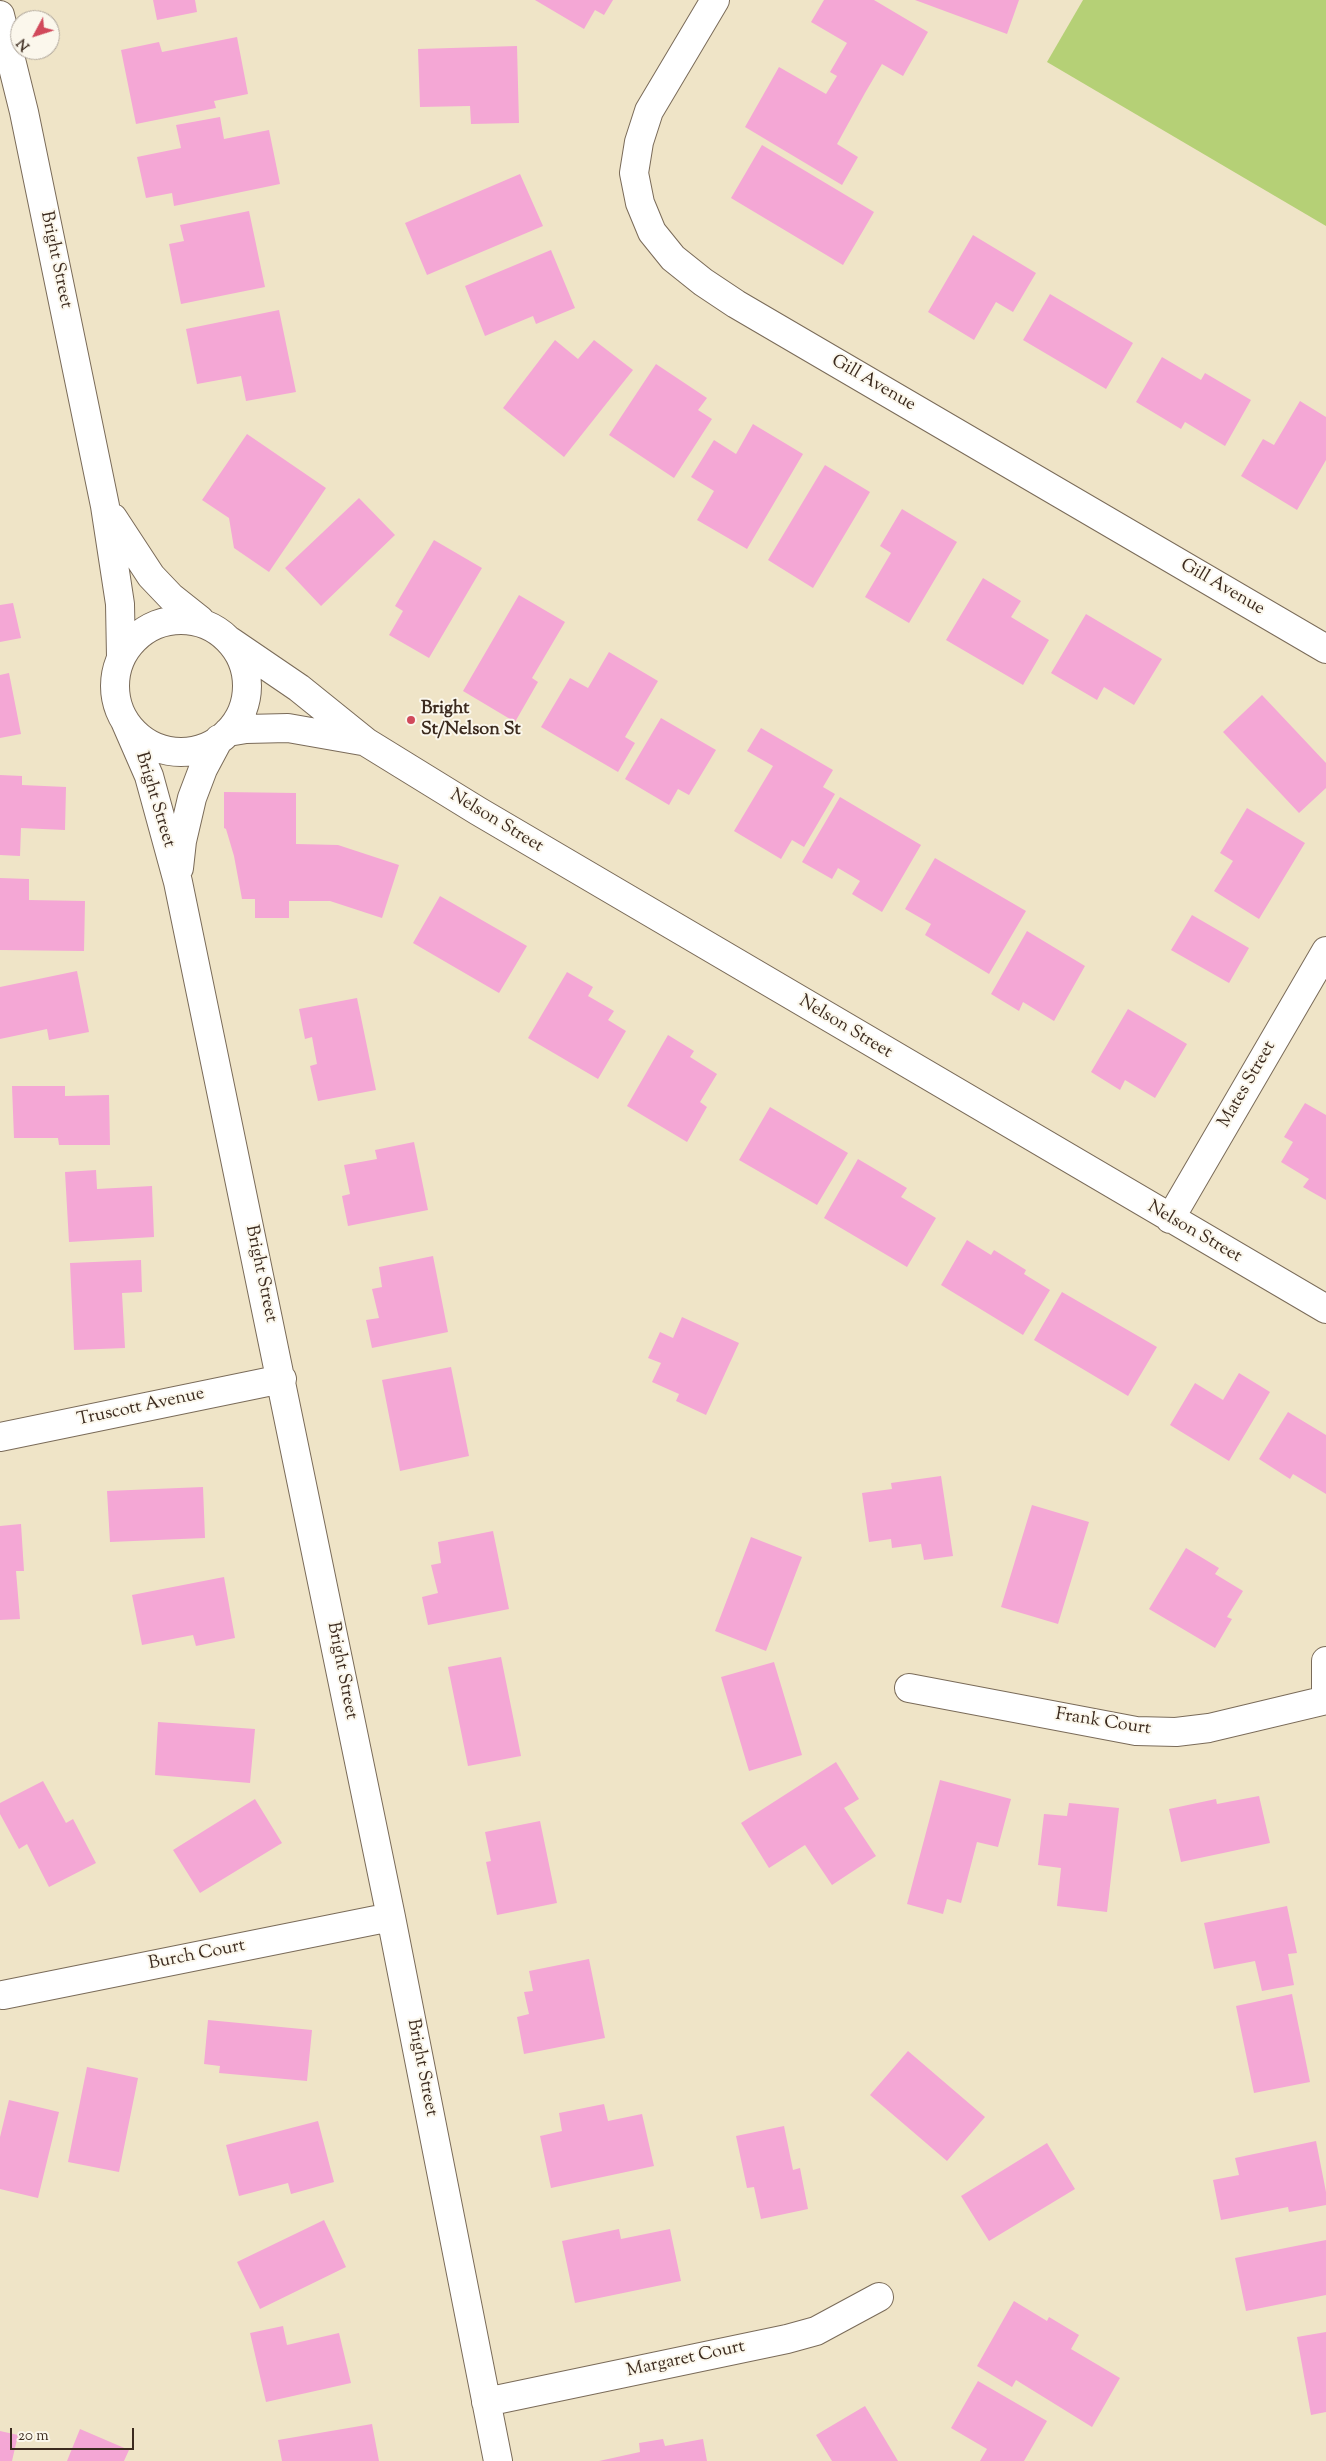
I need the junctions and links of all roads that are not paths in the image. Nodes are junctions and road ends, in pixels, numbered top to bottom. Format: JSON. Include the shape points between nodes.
{"nodes":[{"id":1,"x":715,"y":0,"type":"edge"},
{"id":2,"x":0,"y":15,"type":"edge"},
{"id":3,"x":105,"y":506,"type":"junction"},
{"id":4,"x":200,"y":620,"type":"junction"},
{"id":5,"x":230,"y":640,"type":"junction"},
{"id":6,"x":1326,"y":649,"type":"edge"},
{"id":7,"x":121,"y":657,"type":"junction"},
{"id":8,"x":125,"y":721,"type":"junction"},
{"id":9,"x":223,"y":736,"type":"junction"},
{"id":10,"x":366,"y":742,"type":"junction"},
{"id":11,"x":178,"y":882,"type":"junction"},
{"id":12,"x":1326,"y":951,"type":"edge"},
{"id":13,"x":1170,"y":1219,"type":"junction"},
{"id":14,"x":1326,"y":1309,"type":"edge"},
{"id":15,"x":282,"y":1379,"type":"junction"},
{"id":16,"x":0,"y":1437,"type":"edge"},
{"id":17,"x":1326,"y":1661,"type":"edge"},
{"id":18,"x":909,"y":1688,"type":"dead end"},
{"id":19,"x":1326,"y":1692,"type":"edge"},
{"id":20,"x":1326,"y":1700,"type":"edge"},
{"id":21,"x":391,"y":1917,"type":"junction"},
{"id":22,"x":3,"y":1995,"type":"dead end"},
{"id":23,"x":879,"y":2297,"type":"dead end"},
{"id":24,"x":486,"y":2402,"type":"junction"},
{"id":25,"x":498,"y":2461,"type":"edge"}],
"edges":[{"from":1,"to":6,"type":"street","name":"Gill Avenue","via":[[649,111],[639,142],[634,173],[640,203],[652,232],[673,258],[736,304]]},
{"from":2,"to":3,"type":"street","name":"Bright Street","via":[[24,112]]},
{"from":3,"to":4,"type":"street","name":"Bright Street","via":[[142,566],[171,597]]},
{"from":3,"to":7,"type":"street","name":"Bright Street","via":[[120,604]]},
{"from":4,"to":5,"type":"street"},
{"from":4,"to":7,"type":"street","via":[[182,619],[150,628],[129,644]]},
{"from":5,"to":9,"type":"street","via":[[240,654],[247,684],[242,712]]},
{"from":5,"to":10,"type":"street","name":"Nelson Street","via":[[299,688]]},
{"from":7,"to":8,"type":"street","via":[[116,694]]},
{"from":8,"to":9,"type":"street","via":[[145,741],[172,752],[200,750]]},
{"from":8,"to":11,"type":"street","name":"Bright Street","via":[[149,776]]},
{"from":9,"to":10,"type":"street","name":"Nelson Street","via":[[246,728],[288,728]]},
{"from":9,"to":11,"type":"street","name":"Bright Street","via":[[203,769],[192,798],[182,841]]},
{"from":10,"to":13,"type":"street","name":"Nelson Street"},
{"from":11,"to":15,"type":"street","name":"Bright Street"},
{"from":12,"to":13,"type":"street","name":"Mates Street"},
{"from":13,"to":14,"type":"street","name":"Nelson Street"},
{"from":15,"to":16,"type":"street","name":"Truscott Avenue"},
{"from":15,"to":21,"type":"street","name":"Bright Street"},
{"from":17,"to":19,"type":"street"},
{"from":18,"to":20,"type":"street","name":"Frank Court","via":[[1136,1731],[1176,1732],[1209,1728]]},
{"from":21,"to":22,"type":"street","name":"Burch Court"},
{"from":21,"to":24,"type":"street","name":"Bright Street"},
{"from":23,"to":24,"type":"street","name":"Margaret Court","via":[[844,2318],[809,2333]]},
{"from":24,"to":25,"type":"street","name":"Bright Street"}]}
